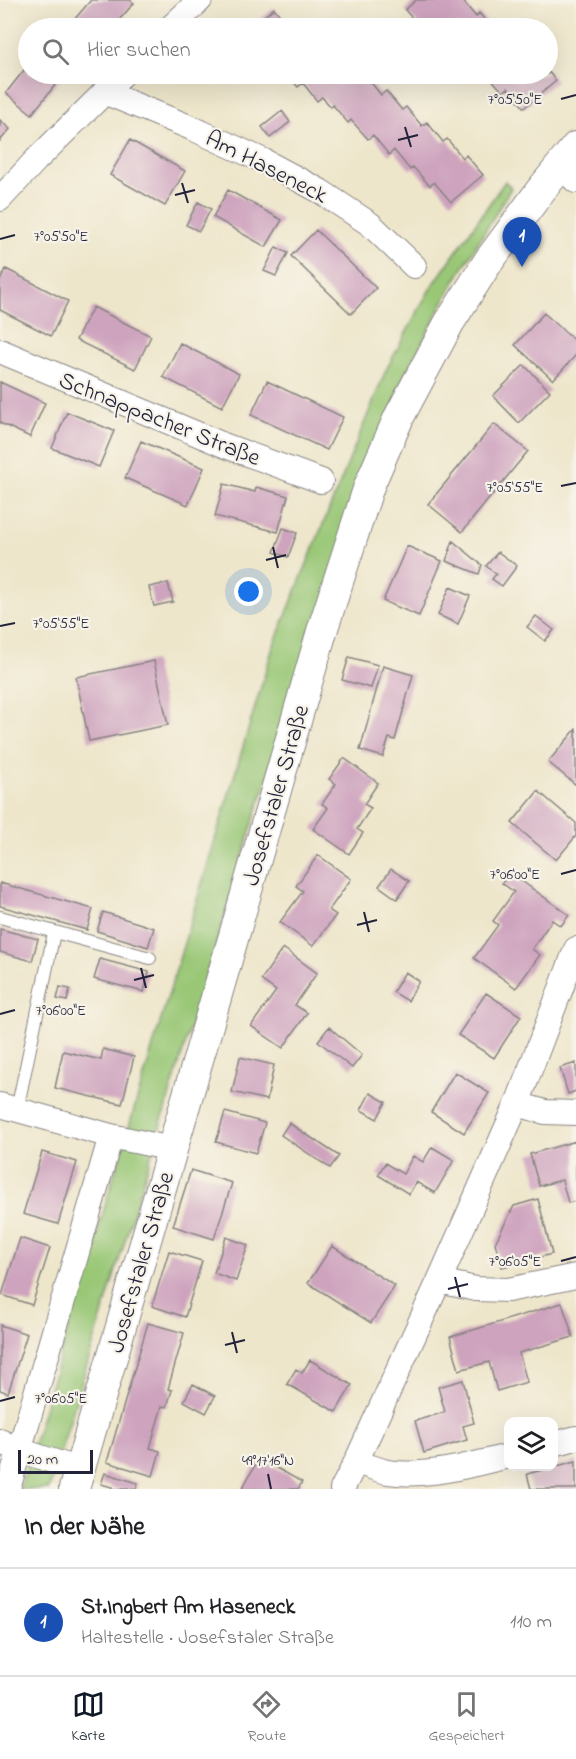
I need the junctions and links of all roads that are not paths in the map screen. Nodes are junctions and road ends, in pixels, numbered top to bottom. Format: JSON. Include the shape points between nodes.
{"nodes":[{"id":1,"x":200,"y":0,"type":"edge"},
{"id":2,"x":181,"y":18,"type":"edge"},
{"id":3,"x":112,"y":84,"type":"edge"},
{"id":4,"x":104,"y":92,"type":"junction"},
{"id":5,"x":571,"y":164,"type":"edge"},
{"id":6,"x":0,"y":199,"type":"edge"},
{"id":7,"x":414,"y":266,"type":"dead end"},
{"id":8,"x":0,"y":351,"type":"edge"},
{"id":9,"x":321,"y":481,"type":"dead end"},
{"id":10,"x":0,"y":917,"type":"edge"},
{"id":11,"x":54,"y":933,"type":"junction"},
{"id":12,"x":576,"y":949,"type":"edge"},
{"id":13,"x":150,"y":958,"type":"dead end"},
{"id":14,"x":517,"y":1104,"type":"junction"},
{"id":15,"x":9,"y":1108,"type":"edge"},
{"id":16,"x":576,"y":1113,"type":"edge"},
{"id":17,"x":111,"y":1136,"type":"junction"},
{"id":18,"x":172,"y":1149,"type":"junction"},
{"id":19,"x":576,"y":1276,"type":"edge"},
{"id":20,"x":439,"y":1281,"type":"junction"},
{"id":21,"x":576,"y":1438,"type":"edge"},
{"id":22,"x":558,"y":1443,"type":"edge"},
{"id":23,"x":9,"y":1446,"type":"edge"},
{"id":24,"x":504,"y":1457,"type":"edge"},
{"id":25,"x":356,"y":1462,"type":"junction"},
{"id":26,"x":77,"y":1479,"type":"edge"},
{"id":27,"x":8,"y":1489,"type":"edge"},
{"id":28,"x":342,"y":1489,"type":"edge"}],
"edges":[{"from":1,"to":2,"type":"street"},
{"from":3,"to":4,"type":"street"},
{"from":4,"to":6,"type":"street"},
{"from":4,"to":7,"type":"street","name":"Am Haseneck","via":[[264,160],[320,191],[370,224]]},
{"from":5,"to":18,"type":"street","name":"Josefstaler Straße","via":[[488,262],[448,323],[399,417],[369,486],[322,631]]},
{"from":8,"to":9,"type":"street","name":"Schnappacher Straße","via":[[206,438]]},
{"from":10,"to":11,"type":"lane"},
{"from":11,"to":13,"type":"lane"},
{"from":11,"to":15,"type":"lane"},
{"from":12,"to":14,"type":"street"},
{"from":14,"to":16,"type":"street","via":[[545,1112]]},
{"from":14,"to":20,"type":"street"},
{"from":15,"to":17,"type":"street"},
{"from":17,"to":18,"type":"street"},
{"from":17,"to":23,"type":"street"},
{"from":18,"to":26,"type":"street","name":"Josefstaler Straße"},
{"from":19,"to":20,"type":"street","via":[[508,1290],[476,1289]]},
{"from":20,"to":25,"type":"street"},
{"from":21,"to":22,"type":"street"},
{"from":23,"to":26,"type":"street"},
{"from":23,"to":27,"type":"street"},
{"from":24,"to":25,"type":"street","via":[[422,1472],[389,1472]]},
{"from":25,"to":28,"type":"street"}]}
